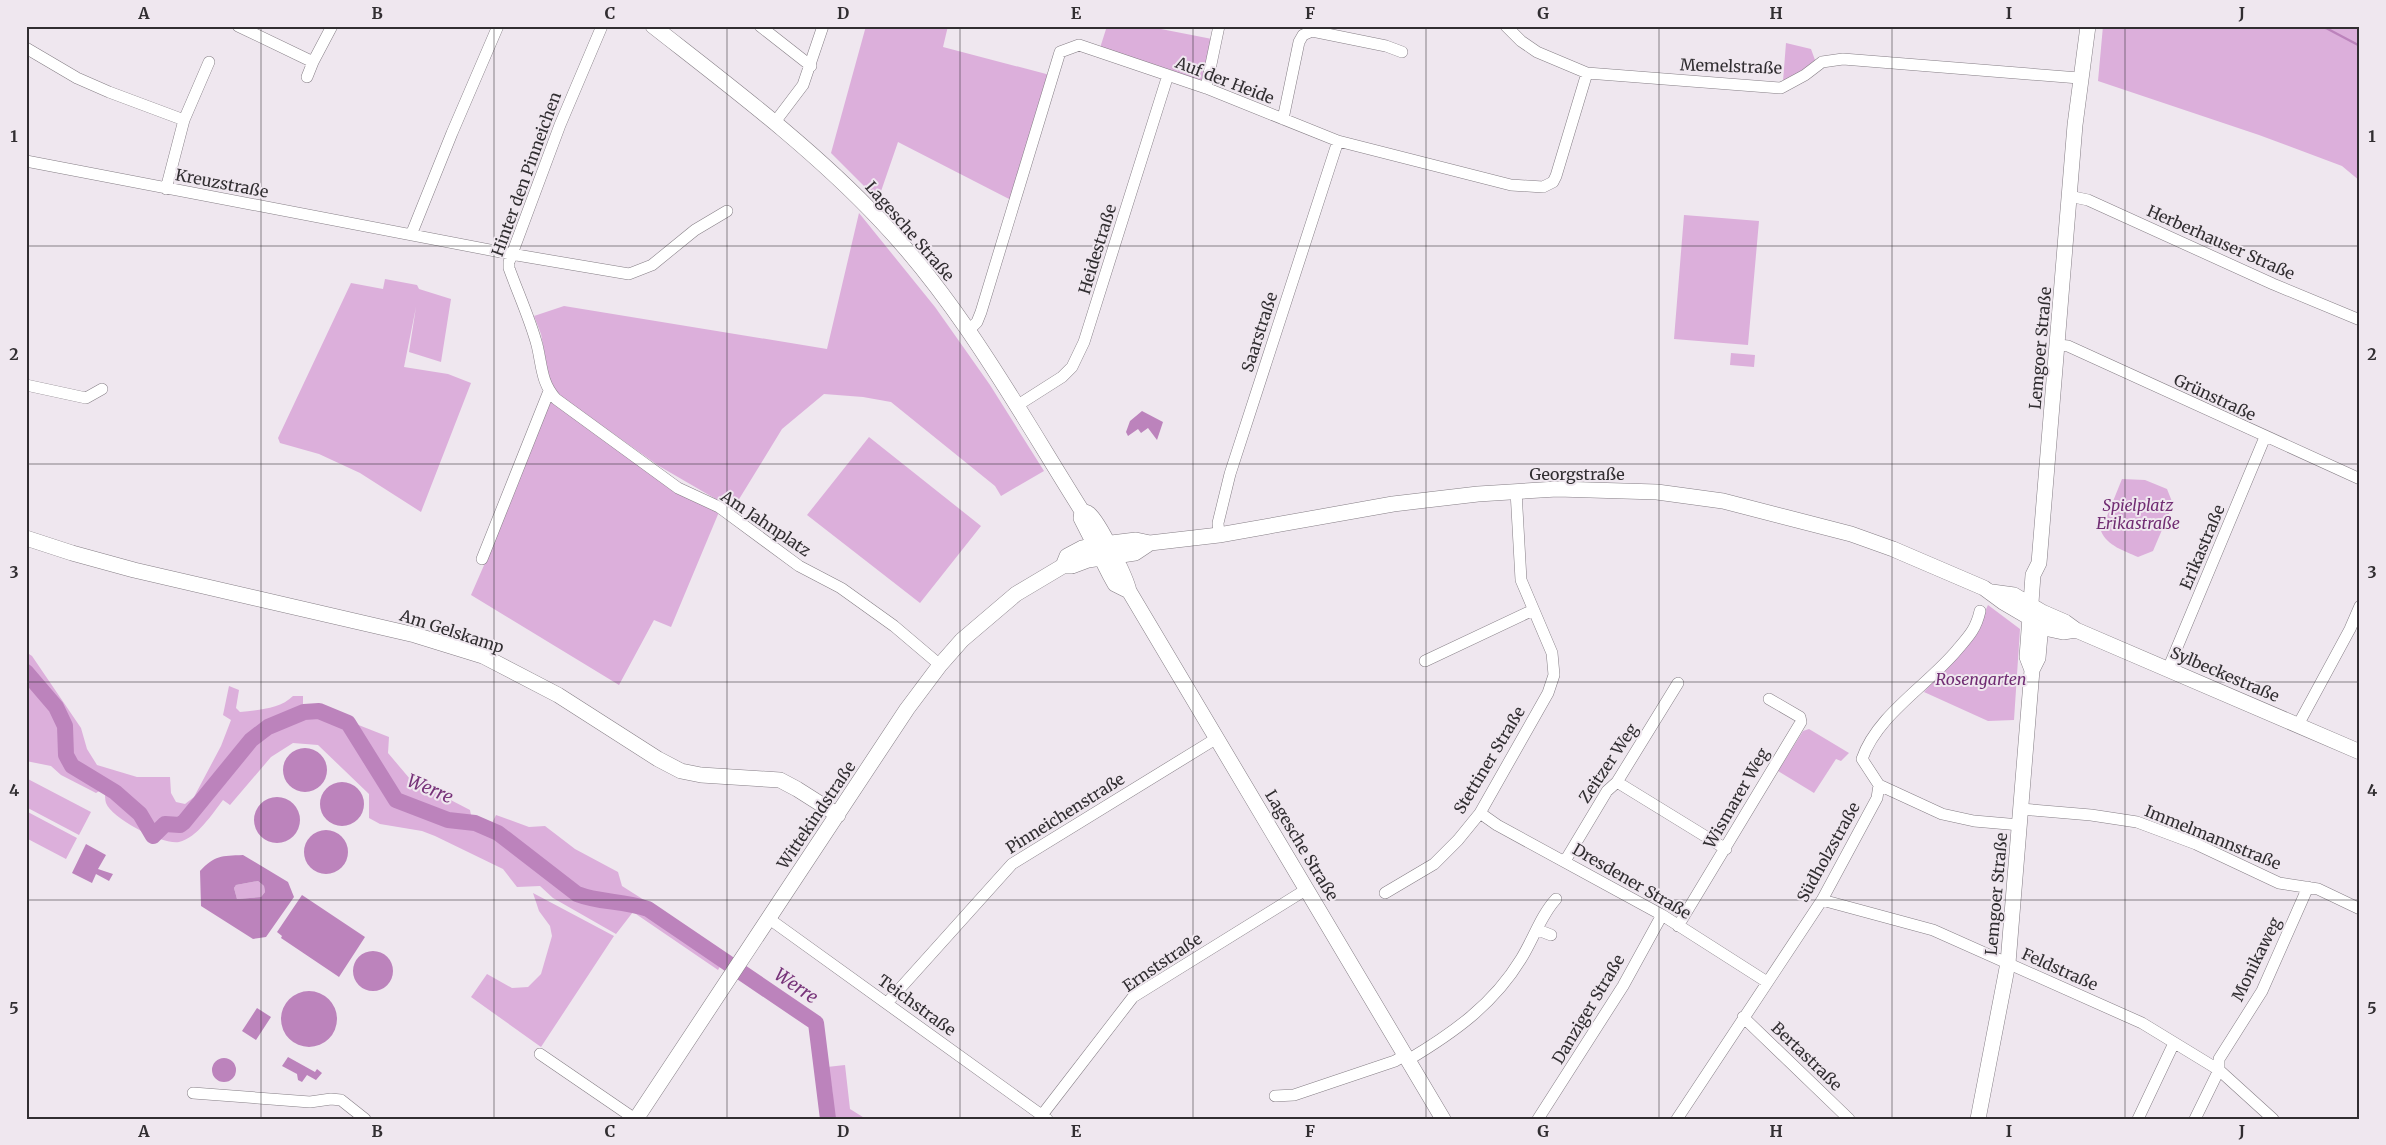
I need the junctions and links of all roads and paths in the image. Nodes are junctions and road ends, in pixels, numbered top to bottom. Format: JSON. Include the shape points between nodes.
{"nodes":[{"id":1,"x":238,"y":26,"type":"edge"},
{"id":2,"x":332,"y":26,"type":"edge"},
{"id":3,"x":498,"y":26,"type":"edge"},
{"id":4,"x":602,"y":26,"type":"edge"},
{"id":5,"x":653,"y":26,"type":"edge"},
{"id":6,"x":760,"y":26,"type":"edge"},
{"id":7,"x":823,"y":26,"type":"edge"},
{"id":8,"x":1219,"y":26,"type":"edge"},
{"id":9,"x":1506,"y":26,"type":"edge"},
{"id":10,"x":2088,"y":26,"type":"edge"},
{"id":11,"x":26,"y":48,"type":"edge"},
{"id":12,"x":1402,"y":52,"type":"dead end"},
{"id":13,"x":209,"y":62,"type":"dead end"},
{"id":14,"x":313,"y":62,"type":"junction"},
{"id":15,"x":811,"y":66,"type":"junction"},
{"id":16,"x":1587,"y":73,"type":"junction"},
{"id":17,"x":1168,"y":75,"type":"junction"},
{"id":18,"x":307,"y":77,"type":"dead end"},
{"id":19,"x":2080,"y":78,"type":"junction"},
{"id":20,"x":1206,"y":88,"type":"junction"},
{"id":21,"x":1283,"y":119,"type":"junction"},
{"id":22,"x":184,"y":120,"type":"junction"},
{"id":23,"x":775,"y":122,"type":"junction"},
{"id":24,"x":1338,"y":141,"type":"junction"},
{"id":25,"x":26,"y":161,"type":"edge"},
{"id":26,"x":166,"y":189,"type":"junction"},
{"id":27,"x":2069,"y":196,"type":"junction"},
{"id":28,"x":727,"y":211,"type":"dead end"},
{"id":29,"x":411,"y":235,"type":"junction"},
{"id":30,"x":511,"y":254,"type":"junction"},
{"id":31,"x":2360,"y":320,"type":"edge"},
{"id":32,"x":969,"y":330,"type":"junction"},
{"id":33,"x":2058,"y":346,"type":"junction"},
{"id":34,"x":26,"y":385,"type":"edge"},
{"id":35,"x":102,"y":389,"type":"dead end"},
{"id":36,"x":549,"y":391,"type":"junction"},
{"id":37,"x":1018,"y":405,"type":"junction"},
{"id":38,"x":2265,"y":437,"type":"junction"},
{"id":39,"x":2360,"y":479,"type":"edge"},
{"id":40,"x":1516,"y":491,"type":"junction"},
{"id":41,"x":1219,"y":534,"type":"junction"},
{"id":42,"x":26,"y":538,"type":"edge"},
{"id":43,"x":1104,"y":551,"type":"junction"},
{"id":44,"x":482,"y":559,"type":"dead end"},
{"id":45,"x":2360,"y":606,"type":"edge"},
{"id":46,"x":1533,"y":610,"type":"junction"},
{"id":47,"x":1980,"y":611,"type":"dead end"},
{"id":48,"x":2036,"y":615,"type":"junction"},
{"id":49,"x":1425,"y":662,"type":"dead end"},
{"id":50,"x":940,"y":665,"type":"junction"},
{"id":51,"x":2168,"y":669,"type":"junction"},
{"id":52,"x":1678,"y":683,"type":"dead end"},
{"id":53,"x":1769,"y":698,"type":"dead end"},
{"id":54,"x":2298,"y":725,"type":"junction"},
{"id":55,"x":1217,"y":738,"type":"junction"},
{"id":56,"x":2360,"y":752,"type":"edge"},
{"id":57,"x":1617,"y":782,"type":"junction"},
{"id":58,"x":1879,"y":785,"type":"junction"},
{"id":59,"x":2020,"y":809,"type":"junction"},
{"id":60,"x":1480,"y":813,"type":"junction"},
{"id":61,"x":838,"y":815,"type":"junction"},
{"id":62,"x":2020,"y":824,"type":"junction"},
{"id":63,"x":1726,"y":848,"type":"junction"},
{"id":64,"x":1565,"y":861,"type":"junction"},
{"id":65,"x":2308,"y":887,"type":"junction"},
{"id":66,"x":1307,"y":889,"type":"junction"},
{"id":67,"x":1385,"y":893,"type":"dead end"},
{"id":68,"x":1556,"y":899,"type":"dead end"},
{"id":69,"x":1822,"y":900,"type":"junction"},
{"id":70,"x":2360,"y":909,"type":"edge"},
{"id":71,"x":1662,"y":915,"type":"junction"},
{"id":72,"x":768,"y":918,"type":"junction"},
{"id":73,"x":1678,"y":926,"type":"junction"},
{"id":74,"x":1538,"y":930,"type":"junction"},
{"id":75,"x":1551,"y":936,"type":"dead end"},
{"id":76,"x":2008,"y":963,"type":"junction"},
{"id":77,"x":1767,"y":982,"type":"junction"},
{"id":78,"x":887,"y":1003,"type":"junction"},
{"id":79,"x":1743,"y":1018,"type":"junction"},
{"id":80,"x":2174,"y":1043,"type":"junction"},
{"id":81,"x":540,"y":1054,"type":"dead end"},
{"id":82,"x":1406,"y":1057,"type":"junction"},
{"id":83,"x":2219,"y":1070,"type":"junction"},
{"id":84,"x":193,"y":1094,"type":"dead end"},
{"id":85,"x":1275,"y":1096,"type":"dead end"},
{"id":86,"x":1045,"y":1117,"type":"edge"},
{"id":87,"x":366,"y":1119,"type":"edge"},
{"id":88,"x":635,"y":1119,"type":"edge"},
{"id":89,"x":1443,"y":1119,"type":"edge"},
{"id":90,"x":1538,"y":1119,"type":"edge"},
{"id":91,"x":1677,"y":1119,"type":"edge"},
{"id":92,"x":1849,"y":1119,"type":"edge"},
{"id":93,"x":1978,"y":1119,"type":"edge"},
{"id":94,"x":2138,"y":1119,"type":"edge"},
{"id":95,"x":2195,"y":1119,"type":"edge"},
{"id":96,"x":2273,"y":1119,"type":"edge"}],
"edges":[{"from":1,"to":14,"type":"street"},
{"from":2,"to":14,"type":"street"},
{"from":3,"to":29,"type":"street"},
{"from":4,"to":30,"type":"street","name":"Hinter den Pinneichen"},
{"from":5,"to":23,"type":"street","name":"Lagesche Straße"},
{"from":6,"to":15,"type":"street"},
{"from":7,"to":15,"type":"street"},
{"from":8,"to":20,"type":"street"},
{"from":9,"to":16,"type":"street","name":"Memelstraße","via":[[1537,52]]},
{"from":10,"to":19,"type":"street","name":"Lemgoer Straße"},
{"from":11,"to":22,"type":"street","via":[[108,92]]},
{"from":12,"to":21,"type":"street","via":[[1312,31],[1303,35],[1298,42]]},
{"from":13,"to":22,"type":"street"},
{"from":14,"to":18,"type":"street"},
{"from":15,"to":23,"type":"street","via":[[803,85]]},
{"from":16,"to":19,"type":"street","name":"Memelstraße","via":[[1782,88],[1806,76],[1822,62],[1843,58]]},
{"from":16,"to":24,"type":"street","name":"Auf der Heide","via":[[1556,176],[1553,182],[1543,187],[1511,185]]},
{"from":17,"to":20,"type":"street","name":"Auf der Heide"},
{"from":17,"to":32,"type":"street","name":"Auf der Heide","via":[[1079,45],[1060,52],[981,312]]},
{"from":17,"to":37,"type":"street","name":"Heidestraße","via":[[1084,342],[1072,367],[1062,377]]},
{"from":19,"to":27,"type":"street","name":"Lemgoer Straße"},
{"from":20,"to":21,"type":"street","name":"Auf der Heide"},
{"from":21,"to":24,"type":"street","name":"Auf der Heide"},
{"from":22,"to":26,"type":"street"},
{"from":23,"to":32,"type":"street","name":"Lagesche Straße","via":[[814,154],[881,221]]},
{"from":24,"to":41,"type":"street","name":"Saarstraße","via":[[1230,474],[1218,523]]},
{"from":25,"to":26,"type":"street","name":"Kreuzstraße"},
{"from":26,"to":29,"type":"street","name":"Kreuzstraße"},
{"from":27,"to":31,"type":"street","name":"Herberhauser Straße","via":[[2088,200]]},
{"from":27,"to":33,"type":"street","name":"Lemgoer Straße"},
{"from":28,"to":30,"type":"street","name":"Kreuzstraße","via":[[695,230],[652,264],[630,274]]},
{"from":29,"to":30,"type":"street","name":"Kreuzstraße"},
{"from":30,"to":36,"type":"street","name":"Hinter den Pinneichen","via":[[508,268],[535,338],[544,382]]},
{"from":32,"to":37,"type":"street","name":"Lagesche Straße"},
{"from":33,"to":38,"type":"street","name":"Grünstraße","via":[[2068,346]]},
{"from":33,"to":48,"type":"street","name":"Lemgoer Straße","via":[[2039,563],[2033,575]]},
{"from":34,"to":35,"type":"street","via":[[86,398]]},
{"from":36,"to":44,"type":"street"},
{"from":36,"to":50,"type":"street","name":"Am Jahnplatz","via":[[678,488],[719,507],[799,566],[840,588],[894,626]]},
{"from":37,"to":43,"type":"street","name":"Lagesche Straße","via":[[1082,511],[1081,518]]},
{"from":38,"to":39,"type":"street","name":"Grünstraße"},
{"from":38,"to":51,"type":"street","name":"Erikastraße"},
{"from":40,"to":41,"type":"street","name":"Georgstraße","via":[[1394,504]]},
{"from":40,"to":46,"type":"street","name":"Stettiner Straße","via":[[1521,580]]},
{"from":40,"to":48,"type":"street","name":"Georgstraße","via":[[1598,489],[1657,492],[1723,501],[1851,534],[1893,549]]},
{"from":41,"to":43,"type":"street","name":"Georgstraße","via":[[1150,543],[1136,540]]},
{"from":42,"to":61,"type":"street","name":"Am Gelskamp","via":[[72,554],[415,635],[483,656],[558,695],[681,771],[780,780]]},
{"from":43,"to":50,"type":"street","name":"Wittekindstraße","via":[[1082,548],[1067,556],[1063,566],[1016,594],[962,640]]},
{"from":43,"to":55,"type":"street","name":"Lagesche Straße","via":[[1126,581]]},
{"from":45,"to":54,"type":"street"},
{"from":46,"to":49,"type":"street"},
{"from":46,"to":60,"type":"street","name":"Stettiner Straße","via":[[1552,653],[1554,675],[1548,693]]},
{"from":47,"to":58,"type":"street","via":[[1977,625],[1947,662],[1878,728],[1868,743],[1862,759]]},
{"from":48,"to":51,"type":"street","name":"Sylbeckestraße","via":[[2066,622],[2076,630]]},
{"from":48,"to":59,"type":"street","name":"Lemgoer Straße","via":[[2038,658],[2032,670]]},
{"from":50,"to":61,"type":"street","name":"Wittekindstraße","via":[[907,709]]},
{"from":51,"to":54,"type":"street","name":"Sylbeckestraße"},
{"from":52,"to":57,"type":"street","name":"Zeitzer Weg"},
{"from":53,"to":63,"type":"street","name":"Wismarer Weg","via":[[1800,718],[1801,722]]},
{"from":54,"to":56,"type":"street","name":"Sylbeckestraße"},
{"from":55,"to":66,"type":"street","name":"Lagesche Straße"},
{"from":55,"to":78,"type":"street","name":"Pinneichenstraße","via":[[1012,864]]},
{"from":57,"to":63,"type":"street"},
{"from":57,"to":64,"type":"street","name":"Zeitzer Weg","via":[[1607,791]]},
{"from":58,"to":62,"type":"street","via":[[1942,814],[1974,821]]},
{"from":58,"to":69,"type":"street","name":"Südholzstraße","via":[[1876,798]]},
{"from":59,"to":62,"type":"street","name":"Lemgoer Straße"},
{"from":59,"to":65,"type":"street","name":"Immelmannstraße","via":[[2137,822],[2196,844],[2279,883]]},
{"from":60,"to":64,"type":"street","name":"Dresdener Straße"},
{"from":60,"to":67,"type":"street","name":"Stettiner Straße","via":[[1434,864]]},
{"from":61,"to":72,"type":"street","name":"Wittekindstraße"},
{"from":62,"to":76,"type":"street","name":"Lemgoer Straße"},
{"from":63,"to":73,"type":"street","name":"Wismarer Weg"},
{"from":64,"to":71,"type":"street","name":"Dresdener Straße"},
{"from":65,"to":70,"type":"street","name":"Immelmannstraße","via":[[2318,888]]},
{"from":65,"to":83,"type":"street","name":"Monikaweg","via":[[2262,991],[2219,1059]]},
{"from":66,"to":82,"type":"street","name":"Lagesche Straße"},
{"from":66,"to":86,"type":"street","name":"Ernststraße","via":[[1132,997]]},
{"from":68,"to":74,"type":"street"},
{"from":69,"to":76,"type":"street","name":"Feldstraße","via":[[1933,930]]},
{"from":69,"to":77,"type":"street","name":"Südholzstraße"},
{"from":71,"to":73,"type":"street","name":"Dresdener Straße"},
{"from":71,"to":90,"type":"street","name":"Danziger Straße","via":[[1623,986]]},
{"from":72,"to":78,"type":"street","name":"Teichstraße"},
{"from":72,"to":88,"type":"street","name":"Wittekindstraße"},
{"from":73,"to":77,"type":"street","name":"Dresdener Straße"},
{"from":74,"to":75,"type":"street"},
{"from":74,"to":82,"type":"street","via":[[1491,1000],[1466,1022]]},
{"from":76,"to":80,"type":"street","name":"Feldstraße","via":[[2142,1023]]},
{"from":76,"to":93,"type":"street","name":"Lemgoer Straße"},
{"from":77,"to":79,"type":"street","name":"Südholzstraße"},
{"from":78,"to":86,"type":"street","name":"Teichstraße"},
{"from":79,"to":91,"type":"street","name":"Südholzstraße"},
{"from":79,"to":92,"type":"street","name":"Bertastraße"},
{"from":80,"to":83,"type":"street","name":"Feldstraße"},
{"from":80,"to":94,"type":"street"},
{"from":81,"to":88,"type":"street"},
{"from":82,"to":85,"type":"street","via":[[1294,1095]]},
{"from":82,"to":89,"type":"street","name":"Lagesche Straße"},
{"from":83,"to":95,"type":"street"},
{"from":83,"to":96,"type":"street","name":"Feldstraße"},
{"from":84,"to":87,"type":"street","via":[[310,1102],[341,1100]]}]}
